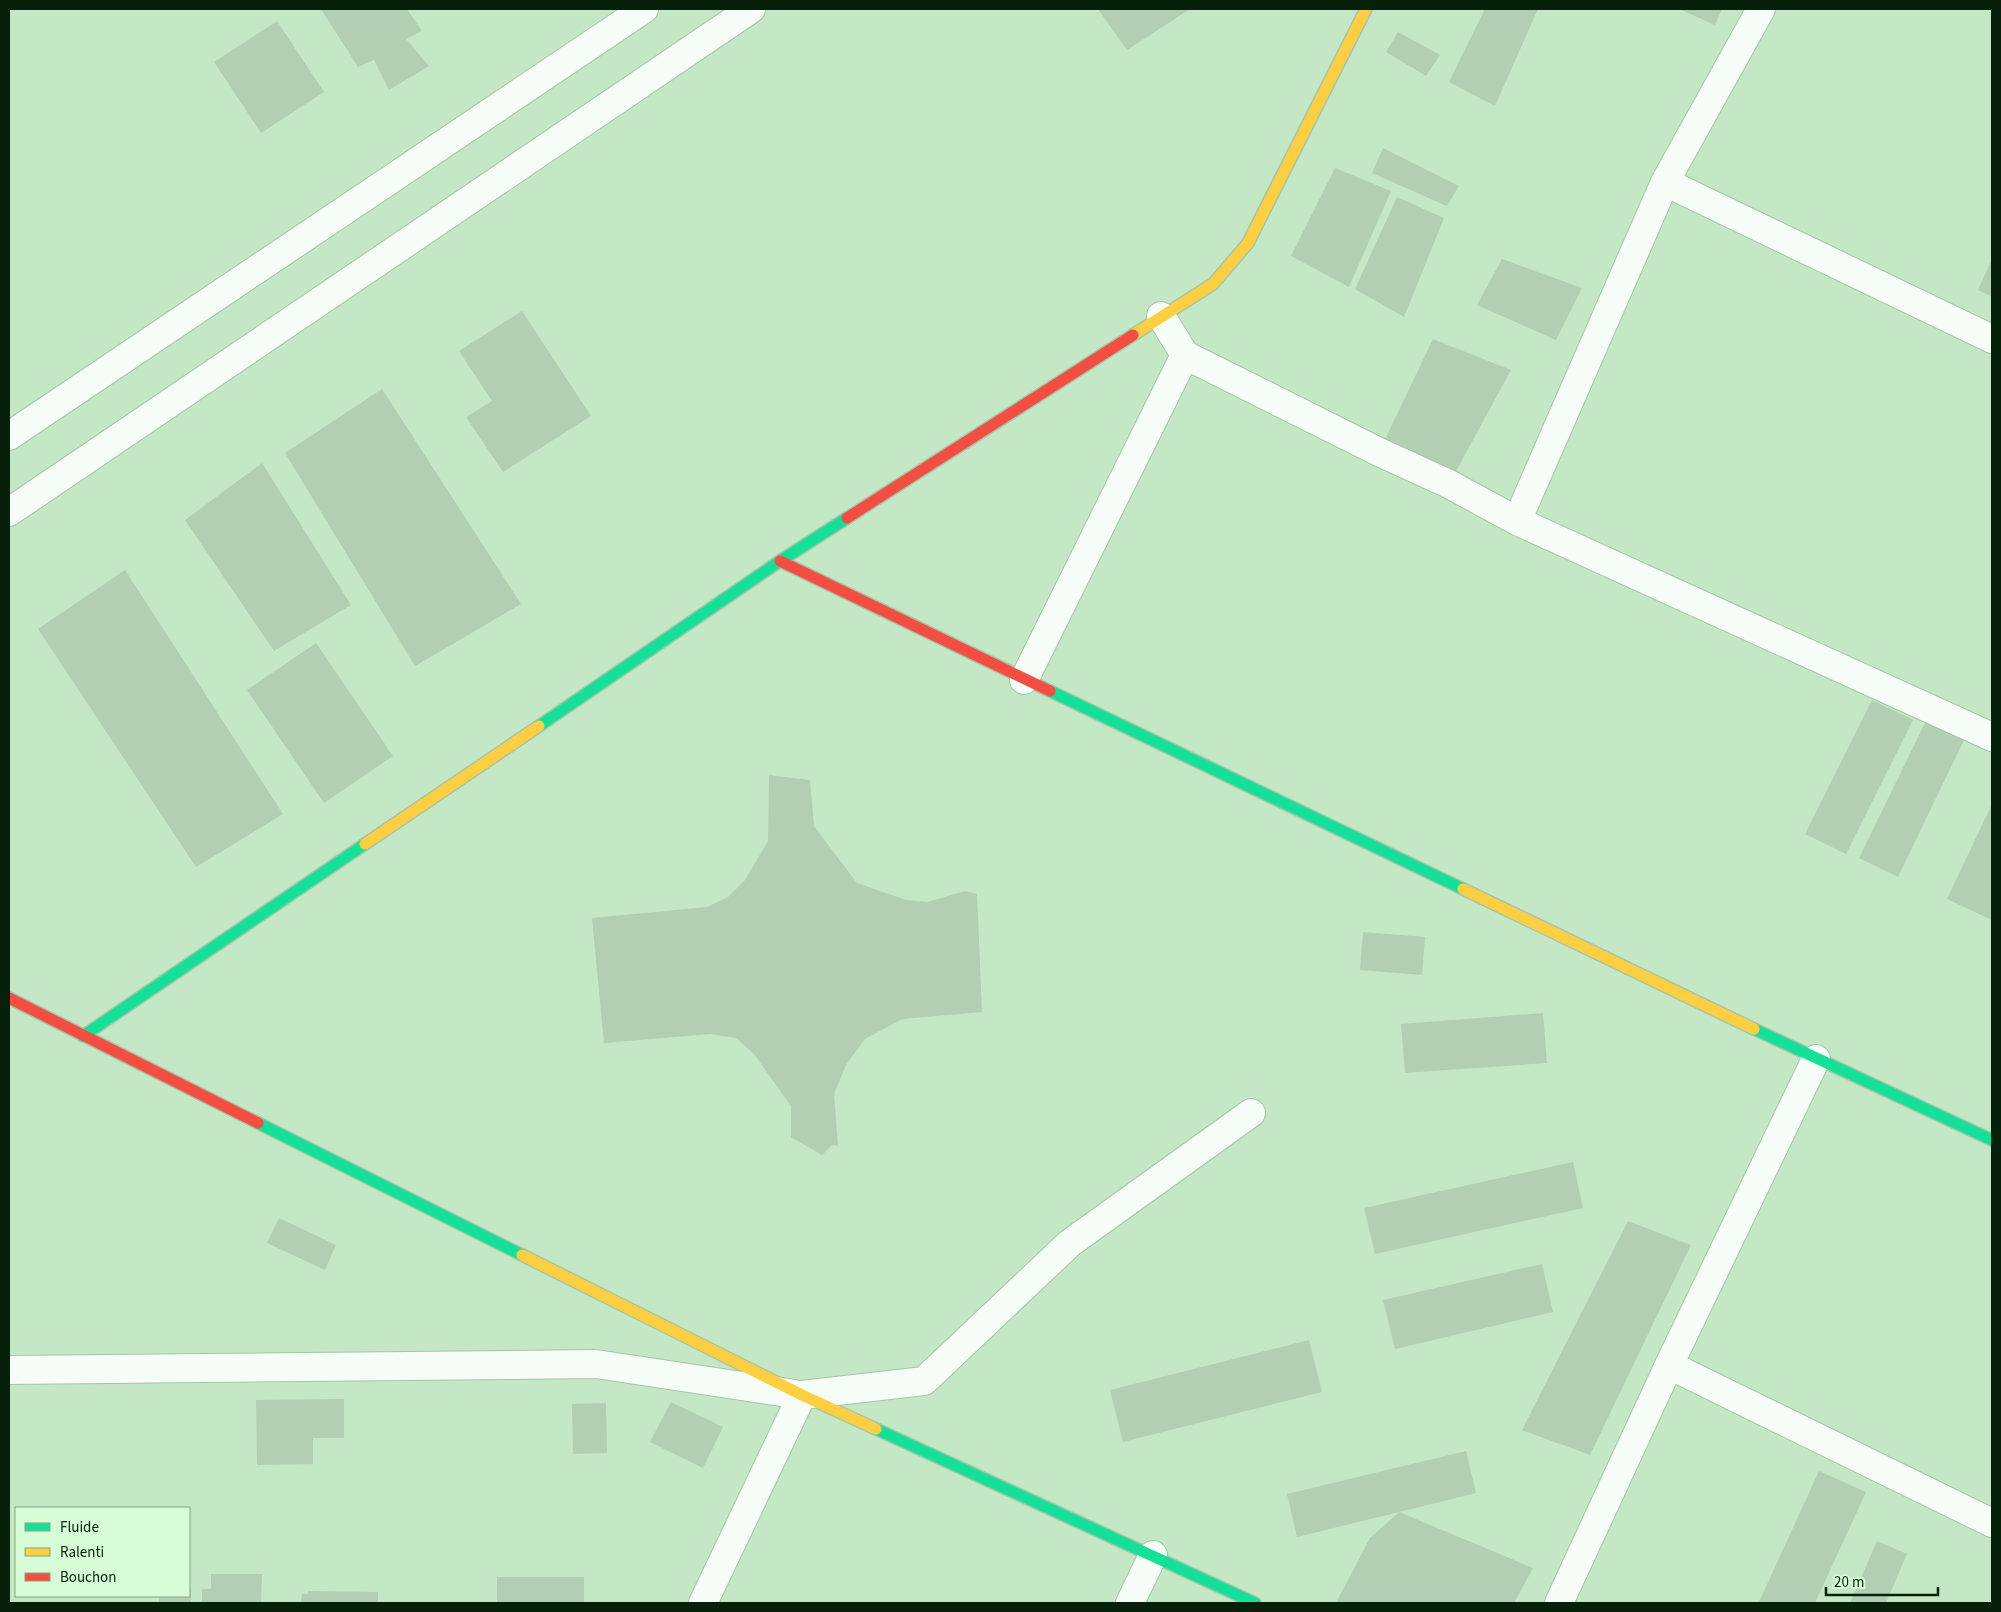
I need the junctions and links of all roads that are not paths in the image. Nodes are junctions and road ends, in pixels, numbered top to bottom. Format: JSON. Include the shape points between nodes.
{"nodes":[{"id":1,"x":644,"y":9,"type":"edge"},
{"id":2,"x":751,"y":9,"type":"edge"},
{"id":3,"x":1366,"y":9,"type":"edge"},
{"id":4,"x":1761,"y":9,"type":"edge"},
{"id":5,"x":1665,"y":182,"type":"junction"},
{"id":6,"x":1161,"y":316,"type":"junction"},
{"id":7,"x":1992,"y":339,"type":"edge"},
{"id":8,"x":1185,"y":355,"type":"junction"},
{"id":9,"x":9,"y":436,"type":"edge"},
{"id":10,"x":9,"y":512,"type":"edge"},
{"id":11,"x":1517,"y":521,"type":"junction"},
{"id":12,"x":780,"y":562,"type":"junction"},
{"id":13,"x":1024,"y":680,"type":"junction"},
{"id":14,"x":1992,"y":737,"type":"edge"},
{"id":15,"x":9,"y":998,"type":"edge"},
{"id":16,"x":83,"y":1036,"type":"junction"},
{"id":17,"x":1816,"y":1059,"type":"junction"},
{"id":18,"x":1250,"y":1113,"type":"dead end"},
{"id":19,"x":1992,"y":1140,"type":"edge"},
{"id":20,"x":1669,"y":1365,"type":"junction"},
{"id":21,"x":9,"y":1370,"type":"edge"},
{"id":22,"x":802,"y":1395,"type":"junction"},
{"id":23,"x":1992,"y":1524,"type":"edge"},
{"id":24,"x":1153,"y":1555,"type":"junction"},
{"id":25,"x":703,"y":1603,"type":"edge"},
{"id":26,"x":1130,"y":1603,"type":"edge"},
{"id":27,"x":1255,"y":1603,"type":"edge"},
{"id":28,"x":1559,"y":1603,"type":"edge"}],
"edges":[{"from":1,"to":9,"type":"street"},
{"from":2,"to":10,"type":"street"},
{"from":3,"to":6,"type":"street","via":[[1248,243],[1213,284]]},
{"from":4,"to":5,"type":"street"},
{"from":5,"to":7,"type":"street"},
{"from":5,"to":11,"type":"street"},
{"from":6,"to":8,"type":"street"},
{"from":6,"to":12,"type":"street"},
{"from":8,"to":11,"type":"street","via":[[1449,484]]},
{"from":8,"to":13,"type":"street"},
{"from":11,"to":14,"type":"street"},
{"from":12,"to":13,"type":"street"},
{"from":12,"to":16,"type":"street"},
{"from":13,"to":17,"type":"street"},
{"from":15,"to":16,"type":"street"},
{"from":16,"to":22,"type":"street"},
{"from":17,"to":19,"type":"street"},
{"from":17,"to":20,"type":"street"},
{"from":18,"to":22,"type":"street","via":[[1070,1243],[924,1381]]},
{"from":20,"to":23,"type":"street"},
{"from":20,"to":28,"type":"street"},
{"from":21,"to":22,"type":"street","via":[[596,1364]]},
{"from":22,"to":24,"type":"street"},
{"from":22,"to":25,"type":"street"},
{"from":24,"to":26,"type":"street"},
{"from":24,"to":27,"type":"street"}]}
